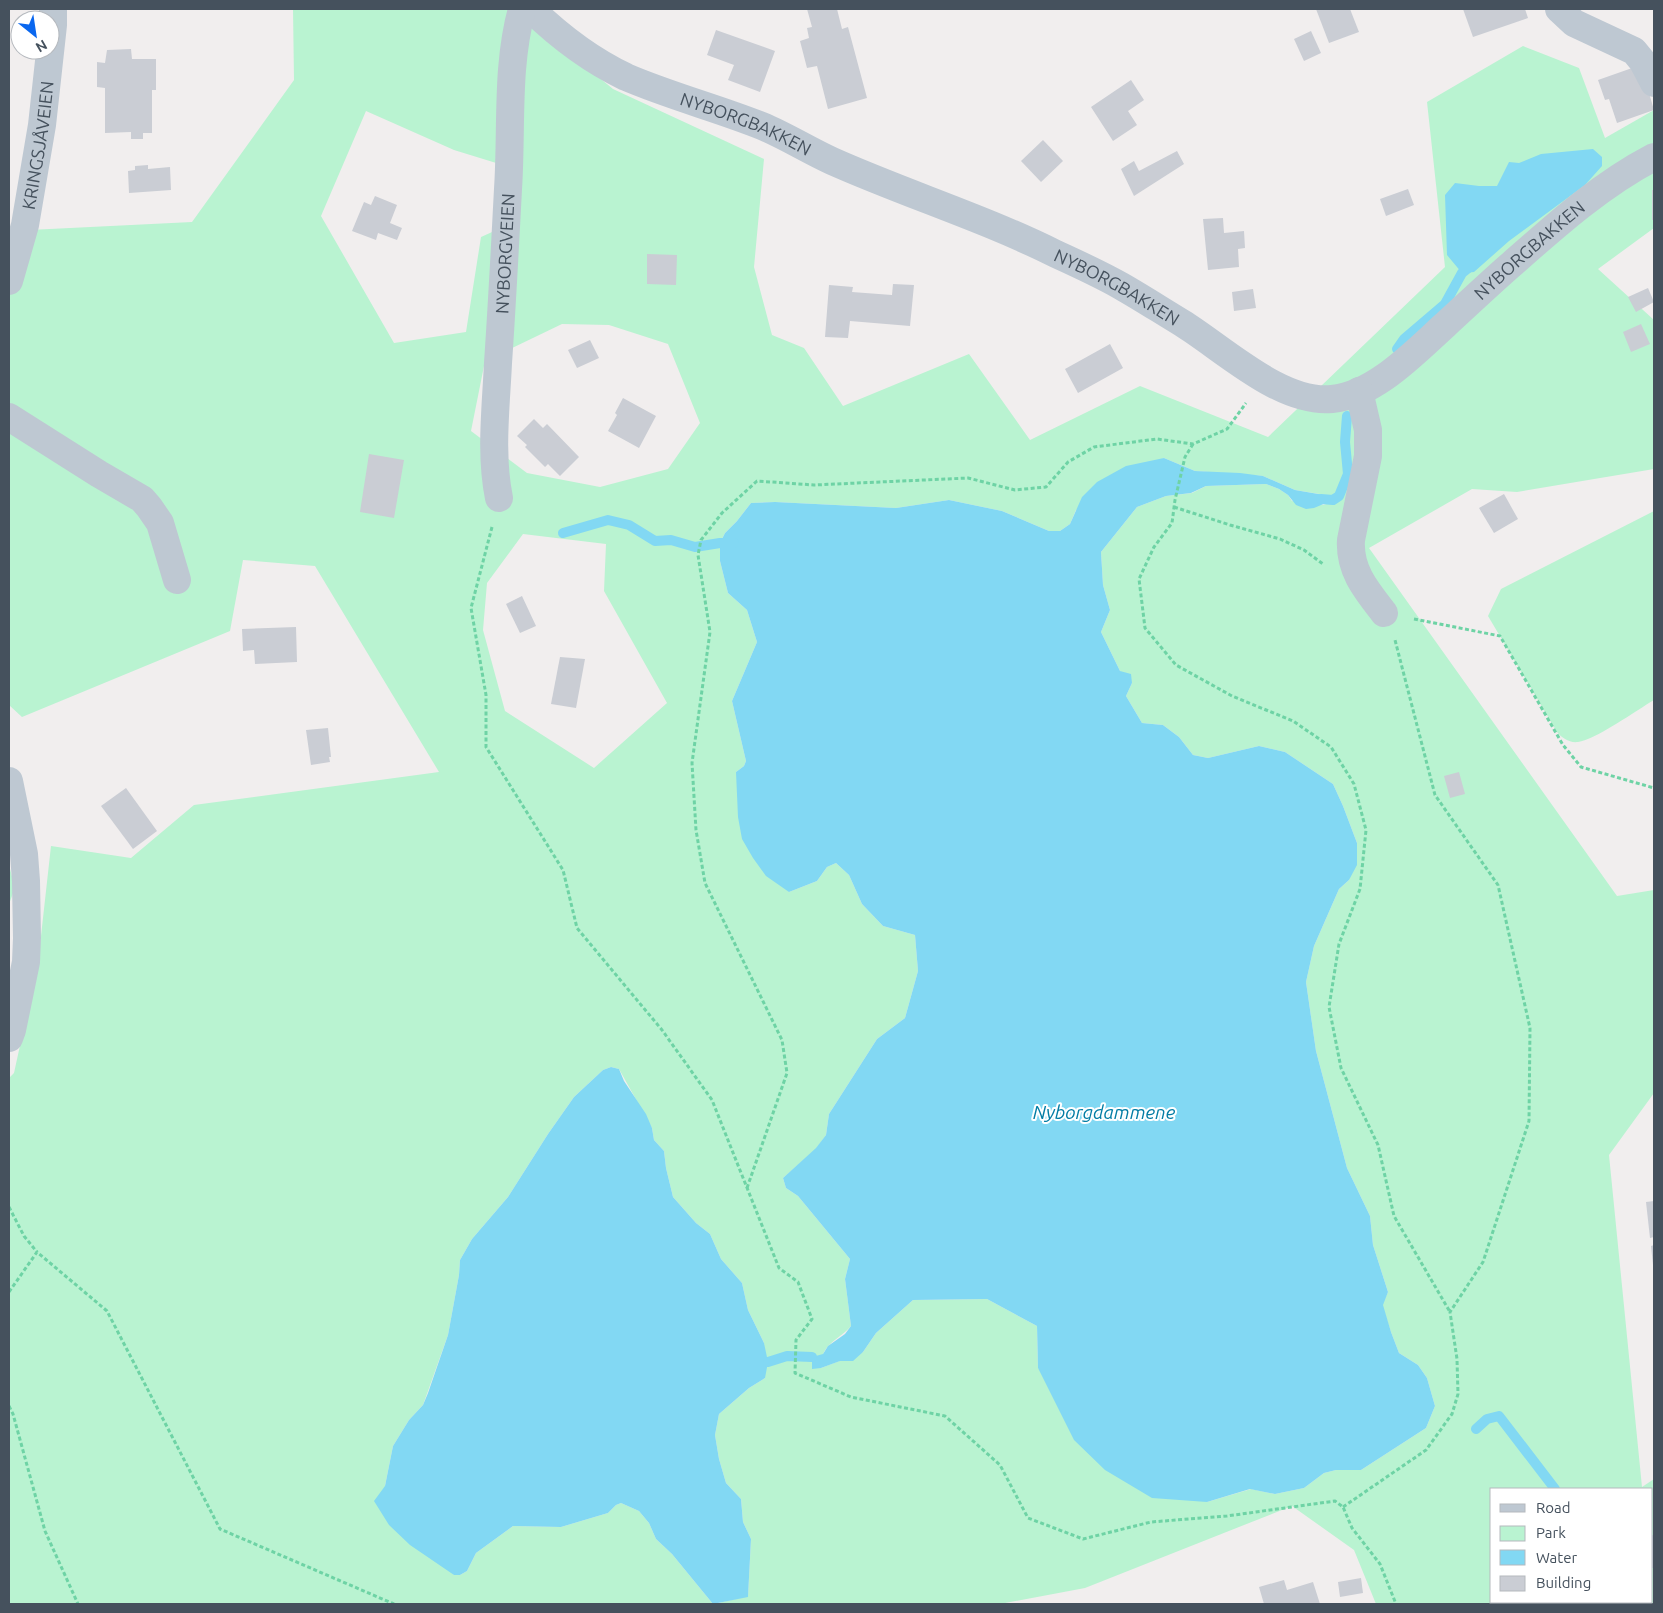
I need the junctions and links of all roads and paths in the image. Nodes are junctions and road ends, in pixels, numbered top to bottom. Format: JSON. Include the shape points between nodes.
{"nodes":[{"id":1,"x":53,"y":9,"type":"edge"},
{"id":2,"x":522,"y":9,"type":"edge"},
{"id":3,"x":530,"y":9,"type":"edge"},
{"id":4,"x":1559,"y":9,"type":"edge"},
{"id":5,"x":1654,"y":83,"type":"edge"},
{"id":6,"x":1654,"y":156,"type":"edge"},
{"id":7,"x":9,"y":280,"type":"edge"},
{"id":8,"x":1265,"y":379,"type":"junction"},
{"id":9,"x":1359,"y":392,"type":"junction"},
{"id":10,"x":9,"y":417,"type":"edge"},
{"id":11,"x":1193,"y":444,"type":"junction"},
{"id":12,"x":499,"y":498,"type":"joint"},
{"id":13,"x":1174,"y":507,"type":"junction"},
{"id":14,"x":1358,"y":576,"type":"junction"},
{"id":15,"x":177,"y":580,"type":"dead end"},
{"id":16,"x":1384,"y":613,"type":"junction"},
{"id":17,"x":9,"y":781,"type":"edge"},
{"id":18,"x":1654,"y":788,"type":"edge"},
{"id":19,"x":9,"y":1038,"type":"edge"},
{"id":20,"x":747,"y":1188,"type":"junction"},
{"id":21,"x":9,"y":1207,"type":"edge"},
{"id":22,"x":36,"y":1252,"type":"junction"},
{"id":23,"x":9,"y":1292,"type":"edge"},
{"id":24,"x":1450,"y":1312,"type":"junction"},
{"id":25,"x":9,"y":1406,"type":"edge"},
{"id":26,"x":1343,"y":1507,"type":"junction"},
{"id":27,"x":78,"y":1604,"type":"edge"},
{"id":28,"x":394,"y":1604,"type":"edge"},
{"id":29,"x":1396,"y":1604,"type":"edge"}],
"edges":[{"from":1,"to":7,"type":"street","name":"KRINGSJÅVEIEN","via":[[42,125],[25,225]]},
{"from":2,"to":12,"type":"street","name":"NYBORGVEIEN","via":[[516,31],[512,78],[496,404],[495,477]]},
{"from":3,"to":8,"type":"street","name":"NYBORGBAKKEN","via":[[577,49],[626,77],[761,126],[832,161],[1029,240],[1110,280],[1192,329]]},
{"from":4,"to":5,"type":"street","via":[[1574,23],[1634,51]]},
{"from":6,"to":9,"type":"street","name":"NYBORGBAKKEN","via":[[1575,210],[1409,357],[1375,384]]},
{"from":8,"to":9,"type":"street","name":"NYBORGBAKKEN","via":[[1285,390],[1316,398],[1334,399]]},
{"from":8,"to":11,"type":"path","via":[[1226,429]]},
{"from":9,"to":14,"type":"street","via":[[1368,430],[1368,456],[1351,540],[1350,552]]},
{"from":10,"to":15,"type":"street","via":[[142,500],[160,523]]},
{"from":11,"to":13,"type":"path","via":[[1185,457]]},
{"from":11,"to":20,"type":"path","via":[[1157,440],[1094,447],[1068,462],[1046,487],[1015,490],[968,478],[814,485],[757,481],[722,513],[701,540],[698,555],[710,632],[692,763],[696,830],[705,883],[782,1040],[787,1073]]},
{"from":12,"to":20,"type":"path","via":[[472,608],[486,695],[486,747],[563,870],[577,928],[662,1030],[712,1100]]},
{"from":13,"to":14,"type":"path","via":[[1280,539],[1304,550],[1336,573]]},
{"from":13,"to":24,"type":"path","via":[[1172,523],[1154,547],[1139,578],[1145,628],[1176,665],[1232,696],[1293,721],[1331,747],[1354,784],[1366,830],[1360,889],[1339,944],[1328,1007],[1341,1068],[1378,1145],[1394,1216]]},
{"from":14,"to":16,"type":"street"},
{"from":16,"to":18,"type":"path","via":[[1500,636],[1563,745],[1581,767]]},
{"from":16,"to":24,"type":"path","via":[[1398,646],[1435,796],[1498,885],[1530,1028],[1529,1121],[1483,1262]]},
{"from":17,"to":19,"type":"street","via":[[24,854],[27,938],[26,962]]},
{"from":20,"to":26,"type":"path","via":[[779,1268],[798,1282],[812,1319],[796,1340],[795,1373],[851,1397],[945,1416],[1000,1465],[1028,1518],[1083,1539],[1150,1522],[1227,1516],[1335,1501]]},
{"from":21,"to":22,"type":"path"},
{"from":22,"to":23,"type":"path"},
{"from":22,"to":28,"type":"path","via":[[107,1311],[220,1529]]},
{"from":24,"to":26,"type":"path","via":[[1458,1394],[1452,1414],[1426,1450]]},
{"from":25,"to":27,"type":"path","via":[[44,1531]]},
{"from":26,"to":29,"type":"path","via":[[1352,1528],[1380,1564]]}]}
